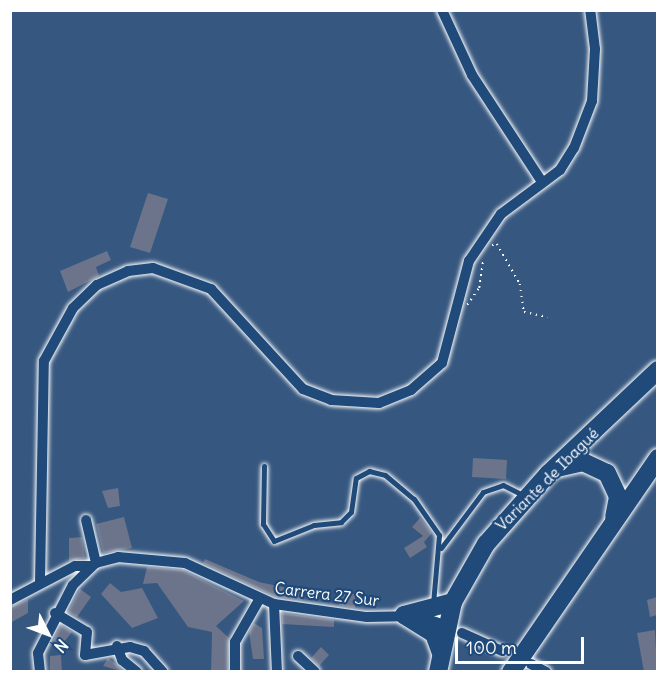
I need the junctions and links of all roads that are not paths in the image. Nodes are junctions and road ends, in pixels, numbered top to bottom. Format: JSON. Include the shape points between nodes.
{"nodes":[{"id":1,"x":442,"y":10,"type":"edge"},
{"id":2,"x":590,"y":10,"type":"edge"},
{"id":3,"x":542,"y":182,"type":"junction"},
{"id":4,"x":657,"y":370,"type":"edge"},
{"id":5,"x":657,"y":458,"type":"edge"},
{"id":6,"x":264,"y":466,"type":"dead end"},
{"id":7,"x":548,"y":474,"type":"junction"},
{"id":8,"x":526,"y":497,"type":"junction"},
{"id":9,"x":86,"y":520,"type":"dead end"},
{"id":10,"x":612,"y":524,"type":"junction"},
{"id":11,"x":441,"y":548,"type":"junction"},
{"id":12,"x":94,"y":565,"type":"junction"},
{"id":13,"x":40,"y":582,"type":"junction"},
{"id":14,"x":10,"y":600,"type":"edge"},
{"id":15,"x":259,"y":600,"type":"junction"},
{"id":16,"x":453,"y":602,"type":"junction"},
{"id":17,"x":274,"y":604,"type":"junction"},
{"id":18,"x":55,"y":613,"type":"junction"},
{"id":19,"x":405,"y":615,"type":"junction"},
{"id":20,"x":435,"y":617,"type":"junction"},
{"id":21,"x":462,"y":633,"type":"dead end"},
{"id":22,"x":441,"y":644,"type":"junction"},
{"id":23,"x":117,"y":646,"type":"junction"},
{"id":24,"x":502,"y":651,"type":"dead end"},
{"id":25,"x":298,"y":656,"type":"dead end"},
{"id":26,"x":516,"y":668,"type":"edge"},
{"id":27,"x":40,"y":672,"type":"edge"},
{"id":28,"x":136,"y":672,"type":"edge"},
{"id":29,"x":163,"y":672,"type":"edge"},
{"id":30,"x":235,"y":672,"type":"edge"},
{"id":31,"x":277,"y":672,"type":"edge"},
{"id":32,"x":315,"y":672,"type":"edge"},
{"id":33,"x":438,"y":672,"type":"edge"},
{"id":34,"x":446,"y":672,"type":"edge"},
{"id":35,"x":546,"y":672,"type":"edge"}],
"edges":[{"from":1,"to":3,"type":"street","via":[[472,75]]},
{"from":2,"to":3,"type":"street","via":[[595,49],[592,101],[560,170]]},
{"from":3,"to":13,"type":"street","via":[[501,214],[470,261],[442,363],[411,390],[379,403],[331,400],[303,389],[278,367],[211,289],[153,268],[128,271],[97,285],[73,308],[44,361]]},
{"from":4,"to":7,"type":"highway","name":"Variante de Ibagué"},
{"from":5,"to":10,"type":"highway"},
{"from":6,"to":11,"type":"lane","via":[[263,524],[274,541],[314,525],[340,522],[351,512],[356,478],[369,471],[385,475],[414,499],[439,535]]},
{"from":7,"to":8,"type":"highway","name":"Variante de Ibagué"},
{"from":7,"to":10,"type":"highway","via":[[583,462],[607,473],[618,497]]},
{"from":8,"to":11,"type":"lane","via":[[503,485],[483,492]]},
{"from":8,"to":16,"type":"highway","name":"Variante de Ibagué","via":[[486,544]]},
{"from":9,"to":12,"type":"street"},
{"from":10,"to":26,"type":"highway"},
{"from":11,"to":20,"type":"lane"},
{"from":12,"to":13,"type":"street","name":"Carrera 27 Sur","via":[[75,566]]},
{"from":12,"to":15,"type":"street","name":"Carrera 27 Sur","via":[[150,556],[185,563]]},
{"from":12,"to":18,"type":"street"},
{"from":13,"to":14,"type":"street","name":"Carrera 27 Sur"},
{"from":15,"to":17,"type":"street","name":"Carrera 27 Sur"},
{"from":15,"to":30,"type":"street","via":[[235,642]]},
{"from":16,"to":20,"type":"highway"},
{"from":16,"to":22,"type":"highway","name":"Variante de Ibagué"},
{"from":17,"to":19,"type":"street","name":"Carrera 27 Sur","via":[[367,617]]},
{"from":17,"to":31,"type":"street"},
{"from":18,"to":23,"type":"street","via":[[87,632],[85,655]]},
{"from":18,"to":27,"type":"street","via":[[38,653]]},
{"from":19,"to":20,"type":"highway"},
{"from":19,"to":22,"type":"highway"},
{"from":21,"to":24,"type":"street"},
{"from":22,"to":33,"type":"highway","name":"Variante de Ibagué"},
{"from":22,"to":34,"type":"highway"},
{"from":23,"to":28,"type":"street","via":[[122,660]]},
{"from":23,"to":29,"type":"street","via":[[144,651]]},
{"from":25,"to":32,"type":"street"},
{"from":26,"to":35,"type":"street"}]}
